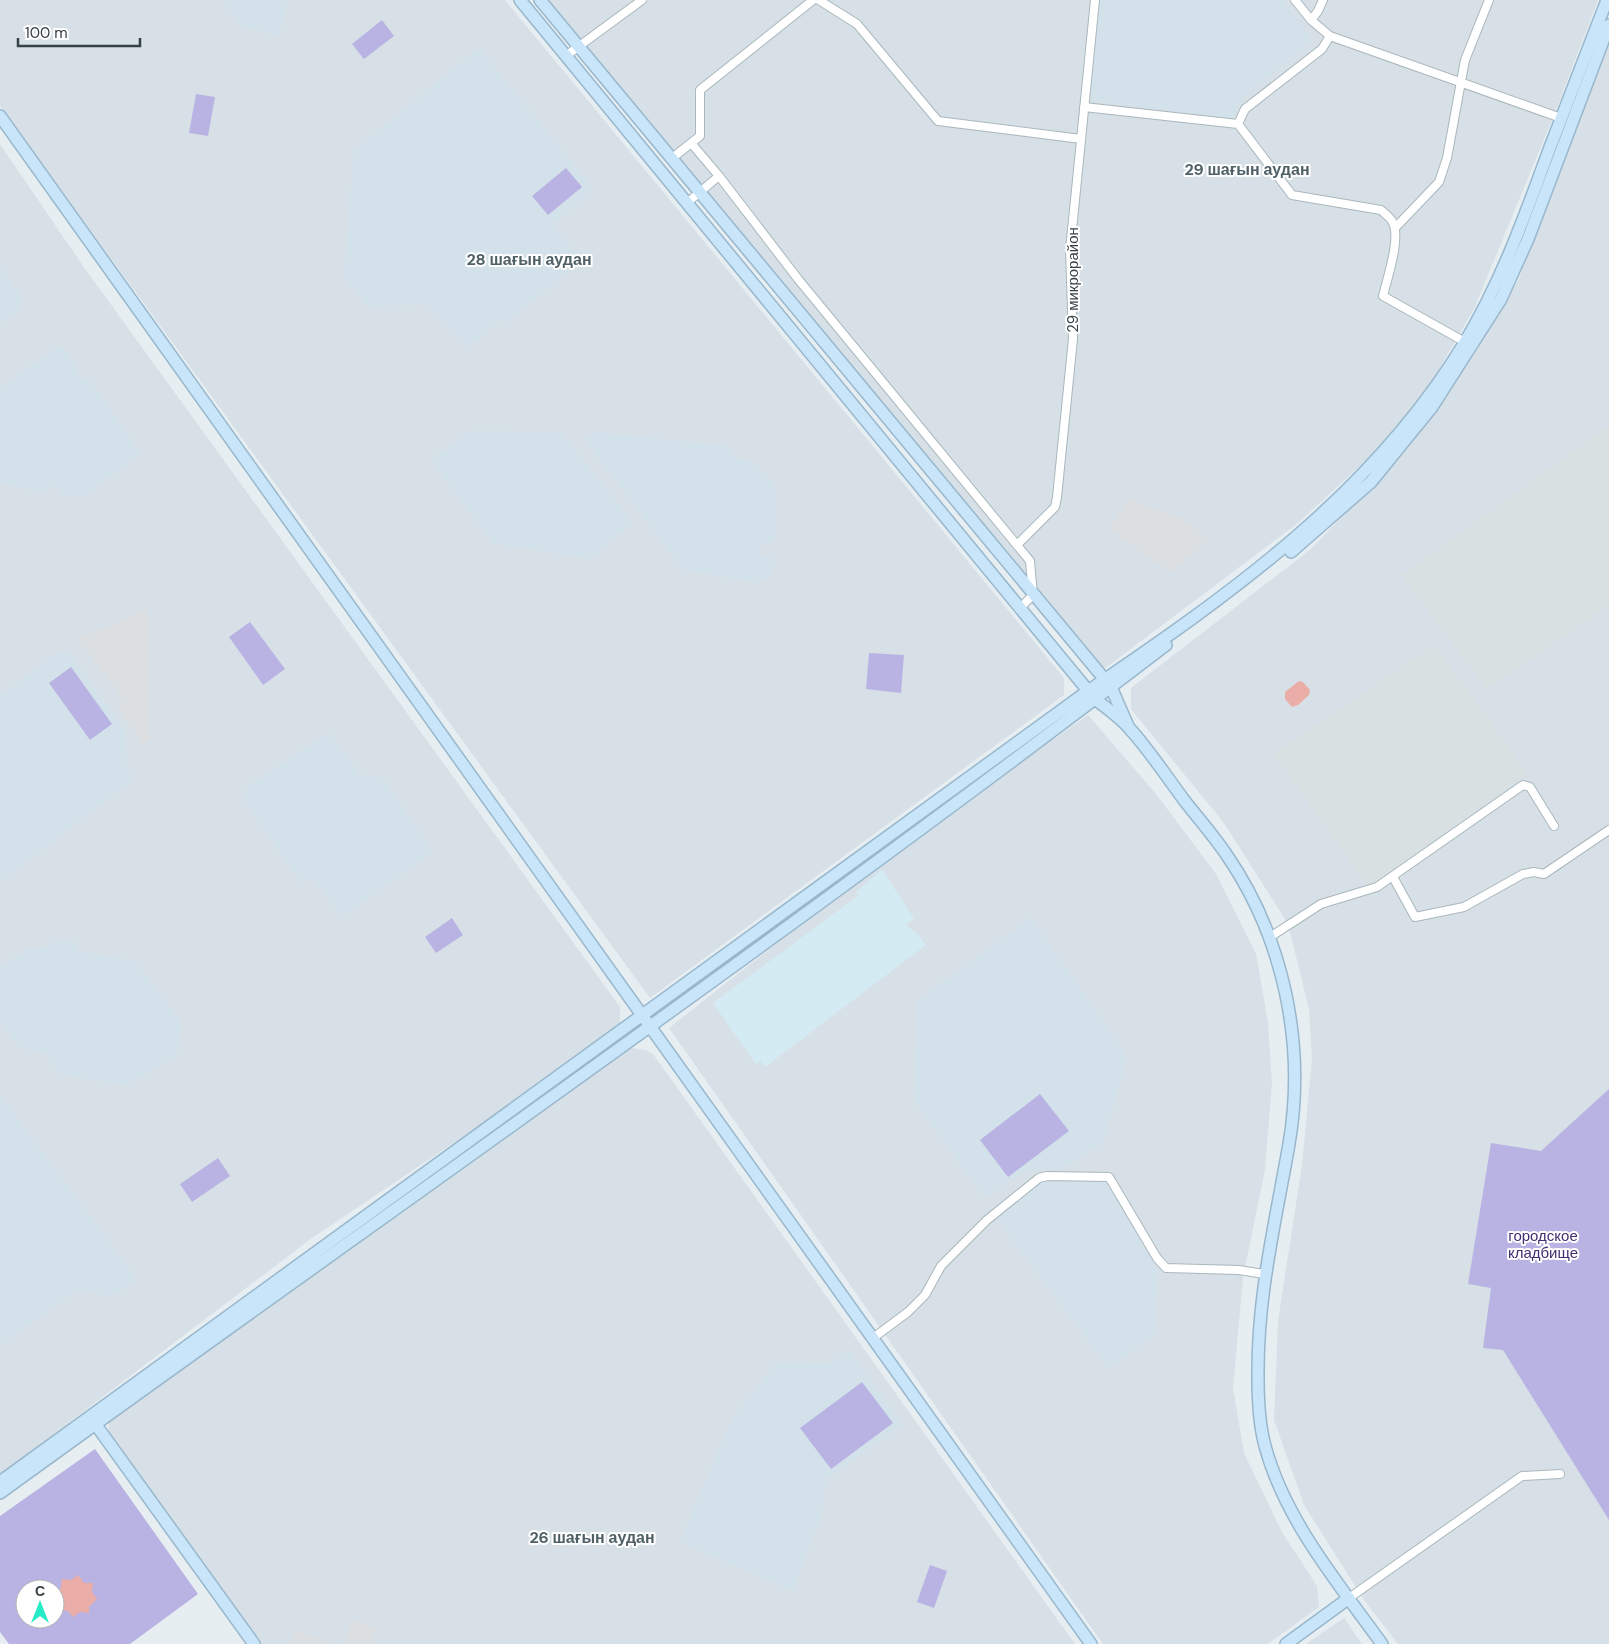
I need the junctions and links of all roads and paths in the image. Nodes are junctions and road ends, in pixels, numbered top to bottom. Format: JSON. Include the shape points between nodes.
{"nodes":[{"id":1,"x":520,"y":0,"type":"edge"},
{"id":2,"x":540,"y":0,"type":"edge"},
{"id":3,"x":642,"y":0,"type":"edge"},
{"id":4,"x":813,"y":0,"type":"edge"},
{"id":5,"x":818,"y":0,"type":"edge"},
{"id":6,"x":1095,"y":0,"type":"edge"},
{"id":7,"x":1296,"y":0,"type":"edge"},
{"id":8,"x":1322,"y":0,"type":"edge"},
{"id":9,"x":1489,"y":0,"type":"edge"},
{"id":10,"x":1607,"y":0,"type":"edge"},
{"id":11,"x":1312,"y":20,"type":"junction"},
{"id":12,"x":1609,"y":25,"type":"edge"},
{"id":13,"x":1330,"y":36,"type":"junction"},
{"id":14,"x":579,"y":47,"type":"junction"},
{"id":15,"x":567,"y":55,"type":"junction"},
{"id":16,"x":1460,"y":83,"type":"junction"},
{"id":17,"x":1084,"y":107,"type":"junction"},
{"id":18,"x":0,"y":116,"type":"edge"},
{"id":19,"x":1567,"y":120,"type":"junction"},
{"id":20,"x":1238,"y":124,"type":"junction"},
{"id":21,"x":1081,"y":139,"type":"junction"},
{"id":22,"x":691,"y":143,"type":"junction"},
{"id":23,"x":671,"y":160,"type":"junction"},
{"id":24,"x":718,"y":176,"type":"junction"},
{"id":25,"x":699,"y":193,"type":"junction"},
{"id":26,"x":688,"y":202,"type":"junction"},
{"id":27,"x":1395,"y":228,"type":"junction"},
{"id":28,"x":1468,"y":344,"type":"junction"},
{"id":29,"x":1017,"y":545,"type":"junction"},
{"id":30,"x":1033,"y":594,"type":"junction"},
{"id":31,"x":1020,"y":609,"type":"junction"},
{"id":32,"x":1108,"y":683,"type":"junction"},
{"id":33,"x":1091,"y":694,"type":"junction"},
{"id":34,"x":1129,"y":728,"type":"junction"},
{"id":35,"x":1554,"y":826,"type":"dead end"},
{"id":36,"x":1609,"y":830,"type":"edge"},
{"id":37,"x":1392,"y":877,"type":"junction"},
{"id":38,"x":1270,"y":937,"type":"junction"},
{"id":39,"x":641,"y":1015,"type":"junction"},
{"id":40,"x":650,"y":1028,"type":"junction"},
{"id":41,"x":1264,"y":1274,"type":"junction"},
{"id":42,"x":873,"y":1338,"type":"junction"},
{"id":43,"x":92,"y":1420,"type":"junction"},
{"id":44,"x":1560,"y":1474,"type":"dead end"},
{"id":45,"x":0,"y":1482,"type":"edge"},
{"id":46,"x":0,"y":1493,"type":"edge"},
{"id":47,"x":1349,"y":1598,"type":"junction"},
{"id":48,"x":254,"y":1644,"type":"edge"},
{"id":49,"x":1091,"y":1644,"type":"edge"},
{"id":50,"x":1286,"y":1644,"type":"edge"},
{"id":51,"x":1382,"y":1644,"type":"edge"}],
"edges":[{"from":1,"to":15,"type":"main road"},
{"from":2,"to":14,"type":"main road"},
{"from":3,"to":14,"type":"street"},
{"from":4,"to":22,"type":"street","via":[[700,90],[700,136]]},
{"from":5,"to":21,"type":"street","via":[[857,24],[938,121]]},
{"from":6,"to":17,"type":"street","name":"29 микрорайон"},
{"from":7,"to":11,"type":"street"},
{"from":8,"to":11,"type":"street"},
{"from":9,"to":16,"type":"street","via":[[1465,60]]},
{"from":10,"to":19,"type":"main road"},
{"from":11,"to":13,"type":"street"},
{"from":12,"to":19,"type":"main road"},
{"from":13,"to":16,"type":"street"},
{"from":13,"to":20,"type":"street","via":[[1322,49],[1245,109]]},
{"from":14,"to":15,"type":"street"},
{"from":14,"to":23,"type":"main road"},
{"from":15,"to":26,"type":"main road"},
{"from":16,"to":19,"type":"street"},
{"from":16,"to":27,"type":"street","via":[[1447,158],[1439,182]]},
{"from":17,"to":20,"type":"street"},
{"from":17,"to":21,"type":"street","name":"29 микрорайон"},
{"from":18,"to":39,"type":"main road"},
{"from":19,"to":28,"type":"main road"},
{"from":20,"to":27,"type":"street","via":[[1292,195],[1381,210],[1392,220]]},
{"from":21,"to":29,"type":"street","name":"29 микрорайон","via":[[1070,250],[1072,347],[1057,497],[1055,507]]},
{"from":22,"to":23,"type":"street"},
{"from":22,"to":24,"type":"street"},
{"from":23,"to":25,"type":"main road"},
{"from":24,"to":25,"type":"street"},
{"from":24,"to":29,"type":"street","via":[[798,279]]},
{"from":25,"to":26,"type":"street"},
{"from":25,"to":30,"type":"main road"},
{"from":26,"to":31,"type":"main road"},
{"from":27,"to":28,"type":"street","via":[[1383,296]]},
{"from":28,"to":32,"type":"main road","via":[[1366,473],[1256,574]]},
{"from":29,"to":30,"type":"street","via":[[1030,561]]},
{"from":30,"to":31,"type":"street"},
{"from":30,"to":32,"type":"main road"},
{"from":31,"to":33,"type":"main road"},
{"from":32,"to":33,"type":"main road"},
{"from":32,"to":34,"type":"main road"},
{"from":33,"to":34,"type":"main road"},
{"from":33,"to":39,"type":"main road"},
{"from":33,"to":40,"type":"main road","via":[[1017,758]]},
{"from":34,"to":38,"type":"main road","via":[[1227,855]]},
{"from":35,"to":37,"type":"street","via":[[1530,788],[1522,785]]},
{"from":36,"to":37,"type":"street","via":[[1544,874],[1523,874],[1464,907],[1415,918]]},
{"from":37,"to":38,"type":"street","via":[[1377,887],[1321,904]]},
{"from":38,"to":41,"type":"main road","via":[[1289,1003],[1296,1100]]},
{"from":39,"to":40,"type":"main road"},
{"from":39,"to":43,"type":"main road"},
{"from":40,"to":42,"type":"main road"},
{"from":40,"to":43,"type":"main road"},
{"from":41,"to":42,"type":"street","via":[[1166,1268],[1156,1258],[1109,1177],[1047,1176],[1039,1178],[987,1220],[941,1266],[925,1295]]},
{"from":41,"to":47,"type":"main road","via":[[1258,1345],[1258,1410],[1264,1445],[1278,1484],[1312,1544]]},
{"from":42,"to":49,"type":"main road"},
{"from":43,"to":45,"type":"main road"},
{"from":43,"to":46,"type":"main road"},
{"from":43,"to":48,"type":"main road"},
{"from":44,"to":47,"type":"street","via":[[1522,1476]]},
{"from":47,"to":50,"type":"main road"},
{"from":47,"to":51,"type":"main road"}]}
